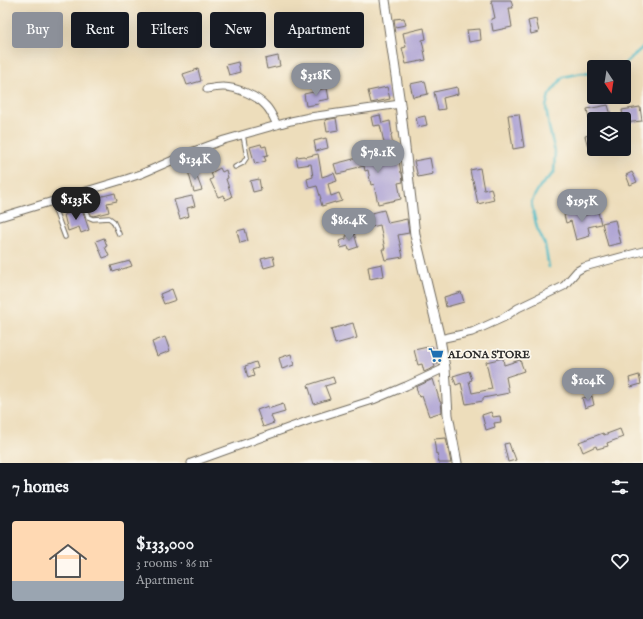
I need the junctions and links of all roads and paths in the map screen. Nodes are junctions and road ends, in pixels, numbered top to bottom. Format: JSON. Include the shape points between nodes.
{"nodes":[{"id":1,"x":385,"y":0,"type":"edge"},
{"id":2,"x":207,"y":89,"type":"dead end"},
{"id":3,"x":400,"y":104,"type":"junction"},
{"id":4,"x":277,"y":125,"type":"junction"},
{"id":5,"x":243,"y":135,"type":"junction"},
{"id":6,"x":235,"y":167,"type":"dead end"},
{"id":7,"x":80,"y":193,"type":"junction"},
{"id":8,"x":52,"y":202,"type":"junction"},
{"id":9,"x":0,"y":217,"type":"edge"},
{"id":10,"x":119,"y":234,"type":"dead end"},
{"id":11,"x":65,"y":237,"type":"dead end"},
{"id":12,"x":643,"y":251,"type":"edge"},
{"id":13,"x":440,"y":339,"type":"junction"},
{"id":14,"x":445,"y":368,"type":"junction"},
{"id":15,"x":191,"y":463,"type":"edge"},
{"id":16,"x":457,"y":463,"type":"edge"}],
"edges":[{"from":1,"to":3,"type":"street"},
{"from":2,"to":4,"type":"street","via":[[233,88],[251,95],[265,105]]},
{"from":3,"to":4,"type":"street","via":[[310,117]]},
{"from":3,"to":13,"type":"street","via":[[415,235]]},
{"from":4,"to":5,"type":"street"},
{"from":5,"to":6,"type":"lane","via":[[247,158]]},
{"from":5,"to":7,"type":"street","via":[[194,151],[136,176]]},
{"from":7,"to":8,"type":"street"},
{"from":7,"to":10,"type":"lane","via":[[88,217],[109,218]]},
{"from":8,"to":9,"type":"street"},
{"from":8,"to":11,"type":"lane"},
{"from":12,"to":13,"type":"street","via":[[584,267],[564,286],[503,318],[472,332]]},
{"from":13,"to":14,"type":"street"},
{"from":14,"to":15,"type":"street","via":[[373,400]]},
{"from":14,"to":16,"type":"street","via":[[448,415]]}]}
